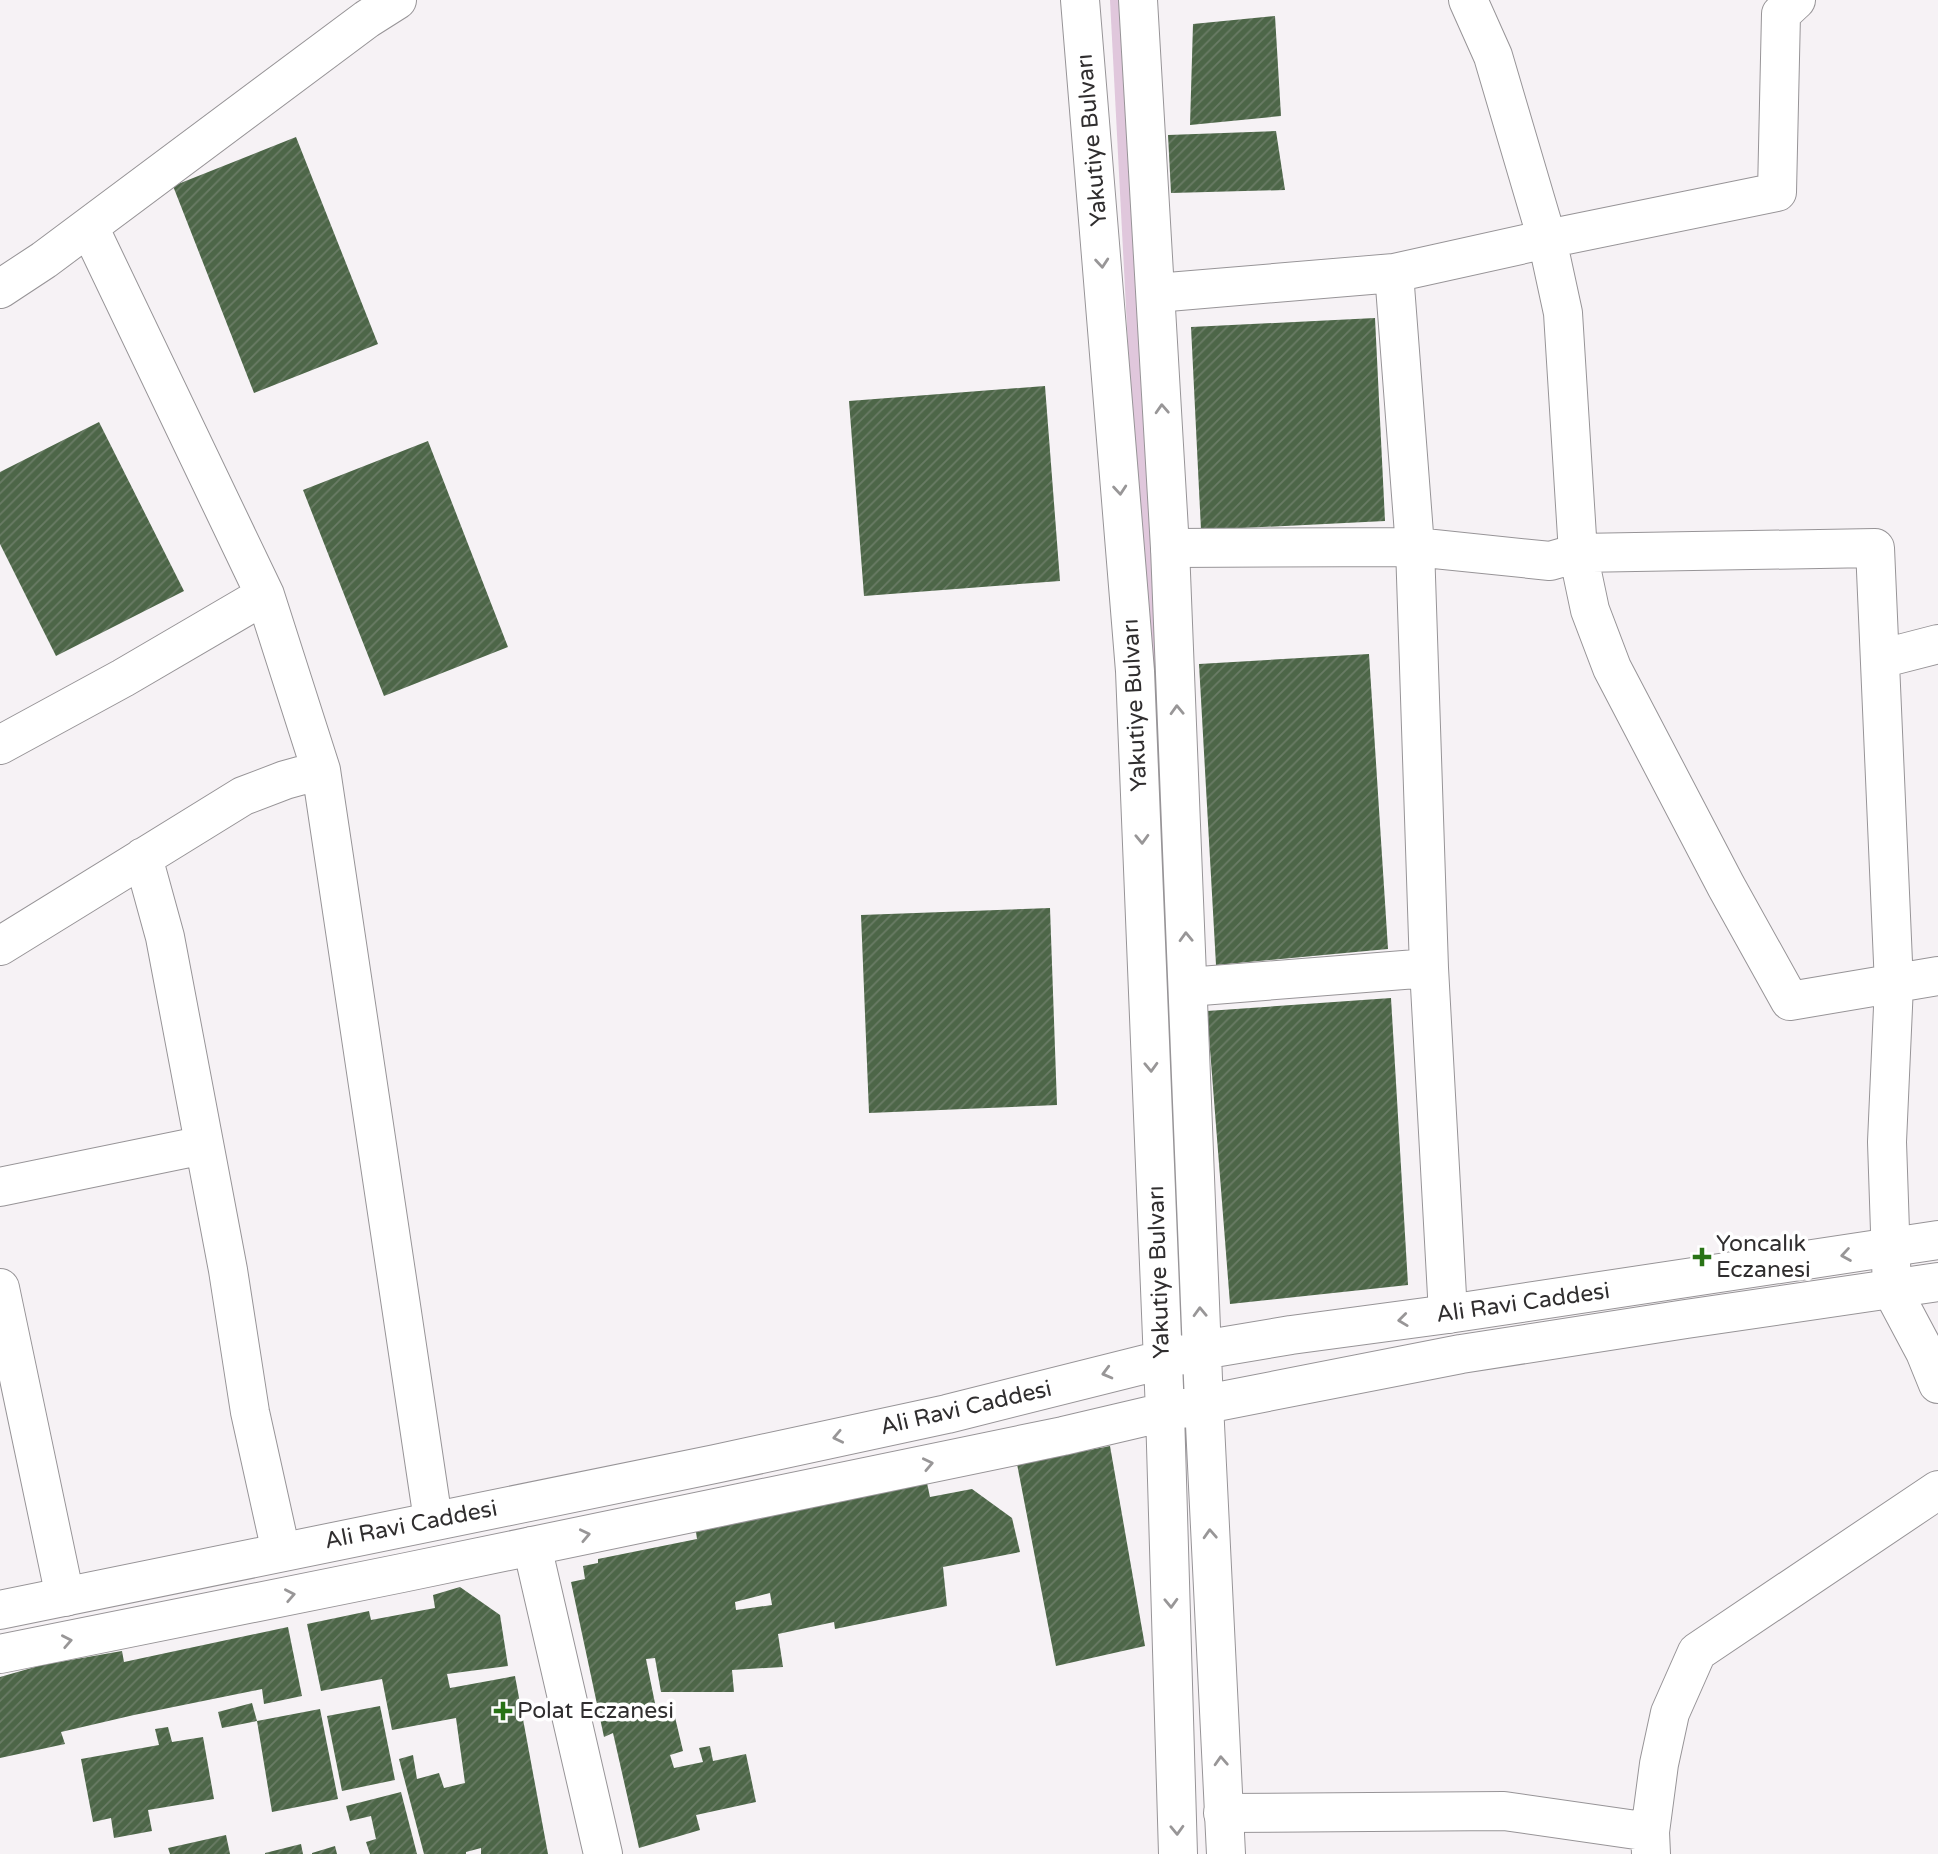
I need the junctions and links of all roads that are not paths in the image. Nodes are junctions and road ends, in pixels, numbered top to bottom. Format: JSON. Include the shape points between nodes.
{"nodes":[{"id":1,"x":397,"y":0,"type":"edge"},
{"id":2,"x":1080,"y":0,"type":"edge"},
{"id":3,"x":1138,"y":0,"type":"edge"},
{"id":4,"x":1468,"y":0,"type":"edge"},
{"id":5,"x":1796,"y":0,"type":"edge"},
{"id":6,"x":89,"y":227,"type":"junction"},
{"id":7,"x":1547,"y":239,"type":"junction"},
{"id":8,"x":1394,"y":273,"type":"junction"},
{"id":9,"x":0,"y":289,"type":"edge"},
{"id":10,"x":1156,"y":293,"type":"junction"},
{"id":11,"x":1415,"y":547,"type":"junction"},
{"id":12,"x":1170,"y":548,"type":"junction"},
{"id":13,"x":1578,"y":553,"type":"junction"},
{"id":14,"x":265,"y":595,"type":"junction"},
{"id":15,"x":1938,"y":643,"type":"edge"},
{"id":16,"x":1880,"y":659,"type":"junction"},
{"id":17,"x":0,"y":745,"type":"edge"},
{"id":18,"x":321,"y":770,"type":"junction"},
{"id":19,"x":143,"y":857,"type":"junction"},
{"id":20,"x":0,"y":946,"type":"edge"},
{"id":21,"x":1429,"y":968,"type":"junction"},
{"id":22,"x":1938,"y":976,"type":"edge"},
{"id":23,"x":1894,"y":985,"type":"junction"},
{"id":24,"x":1188,"y":987,"type":"junction"},
{"id":25,"x":204,"y":1145,"type":"junction"},
{"id":26,"x":0,"y":1187,"type":"edge"},
{"id":27,"x":1938,"y":1241,"type":"edge"},
{"id":28,"x":1890,"y":1248,"type":"junction"},
{"id":29,"x":1938,"y":1282,"type":"edge"},
{"id":30,"x":0,"y":1288,"type":"edge"},
{"id":31,"x":1892,"y":1290,"type":"junction"},
{"id":32,"x":1448,"y":1314,"type":"junction"},
{"id":33,"x":1202,"y":1350,"type":"junction"},
{"id":34,"x":1163,"y":1358,"type":"junction"},
{"id":35,"x":1938,"y":1384,"type":"edge"},
{"id":36,"x":1204,"y":1404,"type":"junction"},
{"id":37,"x":1165,"y":1412,"type":"junction"},
{"id":38,"x":1938,"y":1490,"type":"edge"},
{"id":39,"x":433,"y":1520,"type":"junction"},
{"id":40,"x":532,"y":1546,"type":"junction"},
{"id":41,"x":281,"y":1552,"type":"junction"},
{"id":42,"x":65,"y":1597,"type":"junction"},
{"id":43,"x":0,"y":1610,"type":"edge"},
{"id":44,"x":0,"y":1654,"type":"edge"},
{"id":45,"x":1223,"y":1813,"type":"junction"},
{"id":46,"x":1651,"y":1843,"type":"edge"},
{"id":47,"x":603,"y":1854,"type":"edge"},
{"id":48,"x":1178,"y":1854,"type":"edge"},
{"id":49,"x":1226,"y":1854,"type":"edge"}],
"edges":[{"from":1,"to":6,"type":"street"},
{"from":2,"to":34,"type":"street","name":"Yakutiye Bulvarı","one_way":true,"via":[[1135,671]]},
{"from":3,"to":10,"type":"street","name":"Yakutiye Bulvarı"},
{"from":4,"to":7,"type":"street","via":[[1493,56]]},
{"from":5,"to":7,"type":"street","via":[[1781,14],[1777,191]]},
{"from":6,"to":9,"type":"street"},
{"from":6,"to":14,"type":"street"},
{"from":7,"to":8,"type":"street"},
{"from":7,"to":13,"type":"street","via":[[1563,313]]},
{"from":8,"to":10,"type":"street"},
{"from":8,"to":11,"type":"street"},
{"from":12,"to":10,"type":"street","name":"Yakutiye Bulvarı","one_way":true},
{"from":11,"to":12,"type":"street"},
{"from":11,"to":13,"type":"street","via":[[1550,561]]},
{"from":11,"to":21,"type":"street"},
{"from":24,"to":12,"type":"street","name":"Yakutiye Bulvarı","one_way":true},
{"from":13,"to":16,"type":"street","via":[[1875,548]]},
{"from":13,"to":23,"type":"street","via":[[1590,610],[1612,668],[1790,1001]]},
{"from":14,"to":17,"type":"street"},
{"from":14,"to":18,"type":"street"},
{"from":15,"to":16,"type":"street"},
{"from":16,"to":23,"type":"street"},
{"from":18,"to":19,"type":"street","via":[[243,796]]},
{"from":18,"to":39,"type":"street"},
{"from":19,"to":20,"type":"street"},
{"from":19,"to":25,"type":"street","via":[[164,937]]},
{"from":21,"to":24,"type":"street"},
{"from":21,"to":32,"type":"street"},
{"from":22,"to":23,"type":"street"},
{"from":23,"to":28,"type":"street","via":[[1887,1142]]},
{"from":33,"to":24,"type":"street","name":"Yakutiye Bulvarı","one_way":true},
{"from":25,"to":26,"type":"street"},
{"from":25,"to":41,"type":"street","via":[[250,1412]]},
{"from":27,"to":28,"type":"street","name":"Ali Ravi Caddesi"},
{"from":28,"to":31,"type":"street"},
{"from":28,"to":32,"type":"street","name":"Ali Ravi Caddesi","one_way":true},
{"from":29,"to":31,"type":"street","name":"Ali Ravi Caddesi"},
{"from":30,"to":42,"type":"street"},
{"from":31,"to":35,"type":"street"},
{"from":31,"to":36,"type":"street","name":"Ali Ravi Caddesi","via":[[1461,1354]]},
{"from":32,"to":33,"type":"street","name":"Ali Ravi Caddesi","one_way":true},
{"from":33,"to":34,"type":"street","name":"Ali Ravi Caddesi"},
{"from":33,"to":36,"type":"street","name":"Yakutiye Bulvarı"},
{"from":34,"to":37,"type":"street","name":"Yakutiye Bulvarı"},
{"from":34,"to":39,"type":"street","name":"Ali Ravi Caddesi","one_way":true,"via":[[906,1423]]},
{"from":36,"to":37,"type":"street","name":"Ali Ravi Caddesi"},
{"from":45,"to":36,"type":"street","name":"Yakutiye Bulvarı","one_way":true},
{"from":40,"to":37,"type":"street","name":"Ali Ravi Caddesi","one_way":true},
{"from":37,"to":48,"type":"street","name":"Yakutiye Bulvarı","one_way":true},
{"from":38,"to":46,"type":"street","via":[[1698,1652],[1670,1713],[1659,1764]]},
{"from":39,"to":41,"type":"street","name":"Ali Ravi Caddesi"},
{"from":44,"to":40,"type":"street","name":"Ali Ravi Caddesi","one_way":true},
{"from":40,"to":47,"type":"street"},
{"from":41,"to":42,"type":"street","name":"Ali Ravi Caddesi"},
{"from":42,"to":43,"type":"street","name":"Ali Ravi Caddesi"},
{"from":45,"to":46,"type":"street","via":[[1504,1811]]},
{"from":45,"to":49,"type":"street","name":"Yakutiye Bulvarı"}]}
